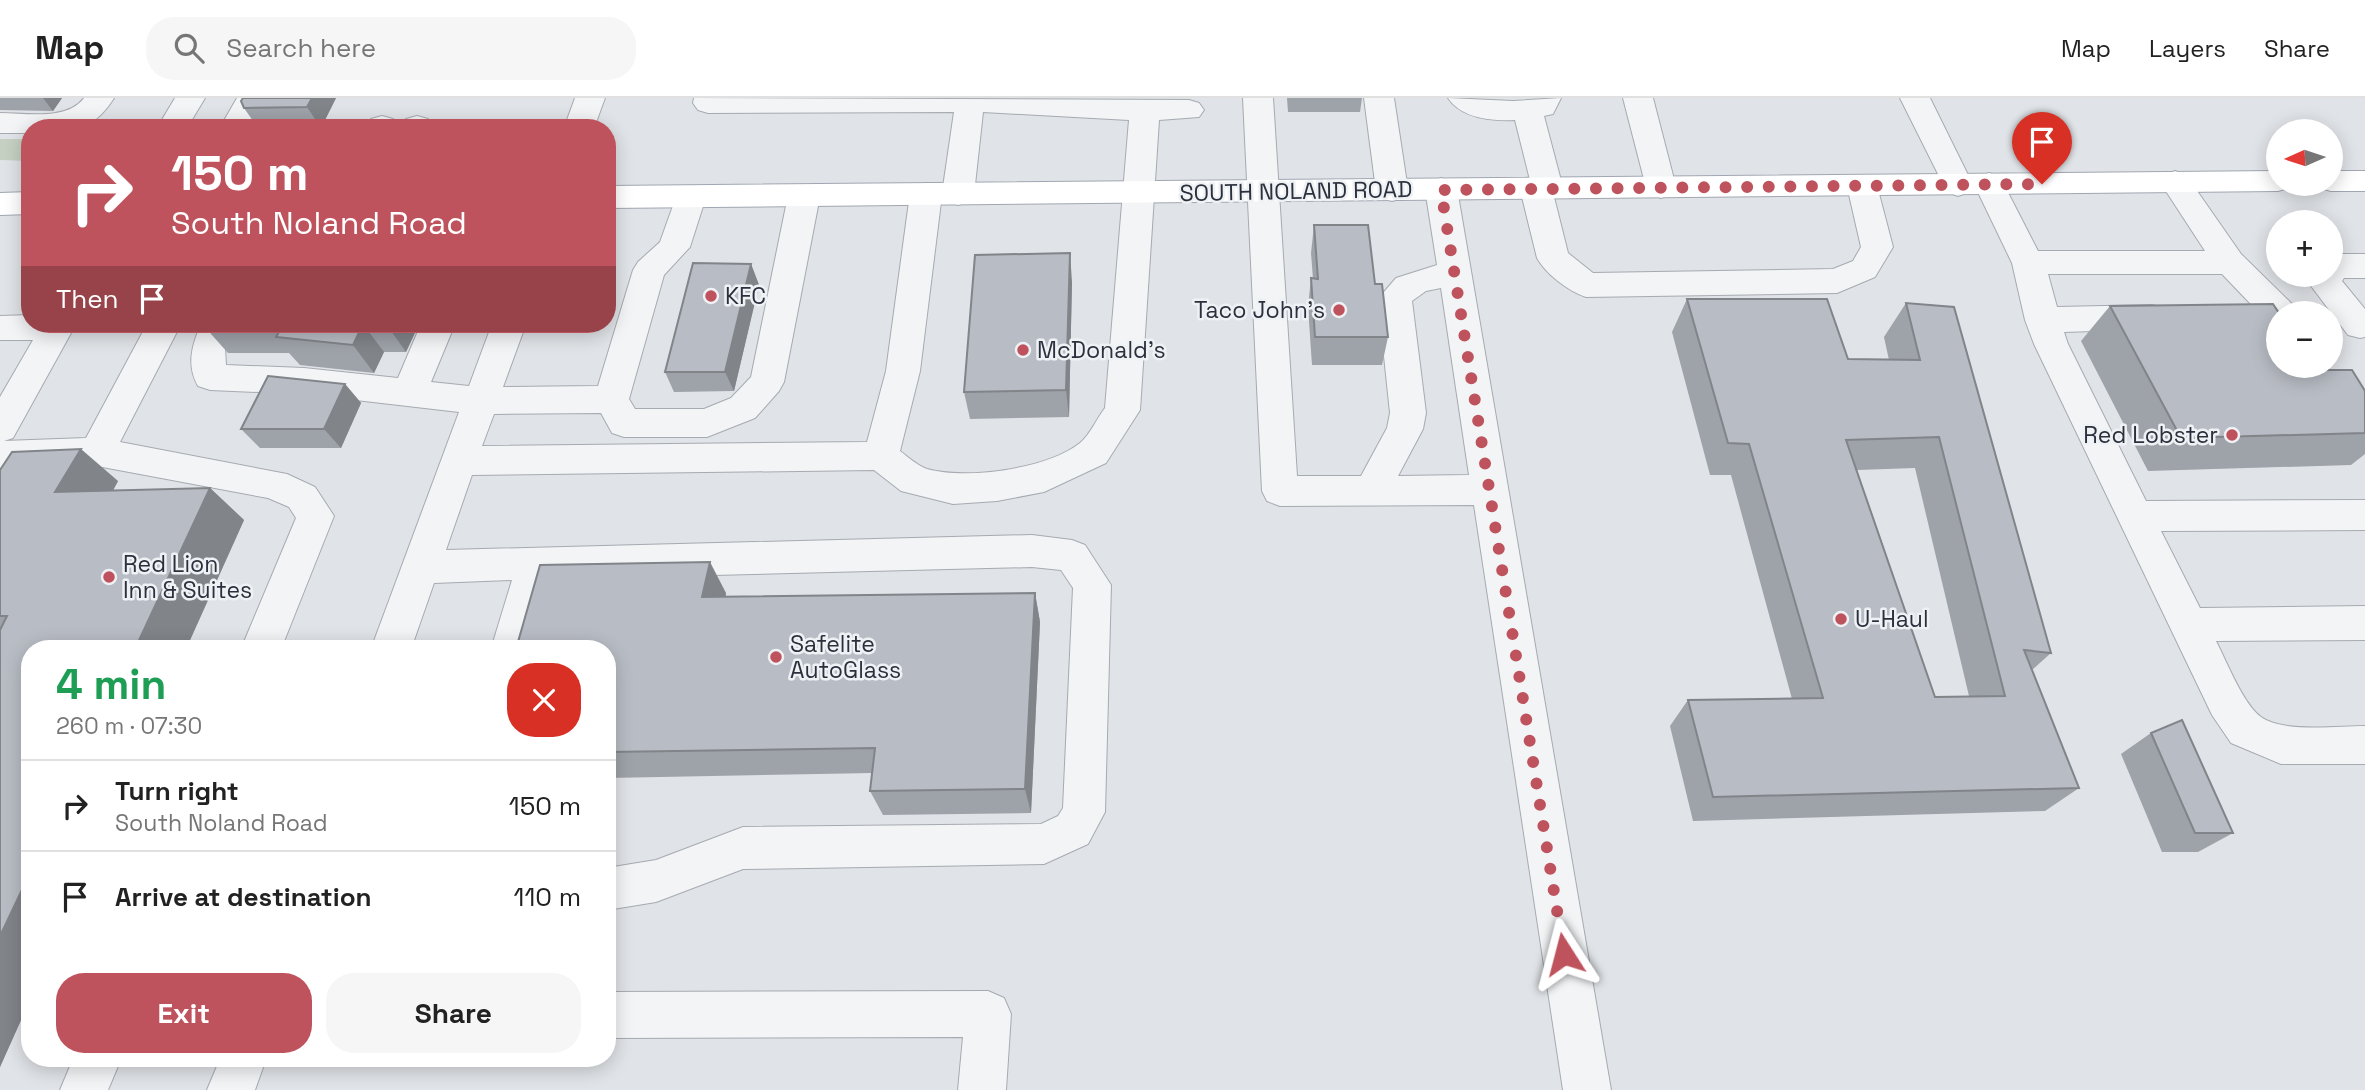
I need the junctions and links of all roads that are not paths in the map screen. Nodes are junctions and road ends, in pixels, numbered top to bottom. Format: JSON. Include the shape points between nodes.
{"nodes":[{"id":1,"x":99,"y":98,"type":"edge"},
{"id":2,"x":190,"y":98,"type":"edge"},
{"id":3,"x":252,"y":98,"type":"edge"},
{"id":4,"x":590,"y":98,"type":"edge"},
{"id":5,"x":709,"y":98,"type":"edge"},
{"id":6,"x":1258,"y":98,"type":"edge"},
{"id":7,"x":1379,"y":98,"type":"edge"},
{"id":8,"x":1463,"y":98,"type":"edge"},
{"id":9,"x":1638,"y":98,"type":"edge"},
{"id":10,"x":1915,"y":98,"type":"edge"},
{"id":11,"x":970,"y":100,"type":"edge"},
{"id":12,"x":1536,"y":104,"type":"edge"},
{"id":13,"x":1189,"y":110,"type":"dead end"},
{"id":14,"x":1144,"y":111,"type":"junction"},
{"id":15,"x":73,"y":119,"type":"edge"},
{"id":16,"x":177,"y":119,"type":"edge"},
{"id":17,"x":240,"y":119,"type":"edge"},
{"id":18,"x":582,"y":119,"type":"edge"},
{"id":19,"x":0,"y":123,"type":"edge"},
{"id":20,"x":21,"y":123,"type":"edge"},
{"id":21,"x":2266,"y":181,"type":"edge"},
{"id":22,"x":2343,"y":181,"type":"edge"},
{"id":23,"x":2365,"y":181,"type":"edge"},
{"id":24,"x":2175,"y":183,"type":"junction"},
{"id":25,"x":1973,"y":184,"type":"junction"},
{"id":26,"x":1862,"y":186,"type":"junction"},
{"id":27,"x":1661,"y":187,"type":"junction"},
{"id":28,"x":1542,"y":188,"type":"junction"},
{"id":29,"x":1392,"y":190,"type":"junction"},
{"id":30,"x":1441,"y":190,"type":"junction"},
{"id":31,"x":1265,"y":191,"type":"junction"},
{"id":32,"x":1137,"y":192,"type":"junction"},
{"id":33,"x":942,"y":194,"type":"junction"},
{"id":34,"x":804,"y":196,"type":"junction"},
{"id":35,"x":616,"y":197,"type":"edge"},
{"id":36,"x":690,"y":197,"type":"junction"},
{"id":37,"x":21,"y":203,"type":"edge"},
{"id":38,"x":0,"y":204,"type":"edge"},
{"id":39,"x":2230,"y":262,"type":"junction"},
{"id":40,"x":2028,"y":263,"type":"junction"},
{"id":41,"x":2343,"y":266,"type":"edge"},
{"id":42,"x":2365,"y":266,"type":"edge"},
{"id":43,"x":1455,"y":274,"type":"junction"},
{"id":44,"x":2328,"y":287,"type":"edge"},
{"id":45,"x":2267,"y":301,"type":"edge"},
{"id":46,"x":2266,"y":314,"type":"edge"},
{"id":47,"x":2237,"y":315,"type":"edge"},
{"id":48,"x":2181,"y":316,"type":"edge"},
{"id":49,"x":2042,"y":320,"type":"junction"},
{"id":50,"x":2360,"y":326,"type":"dead end"},
{"id":51,"x":21,"y":327,"type":"edge"},
{"id":52,"x":0,"y":328,"type":"edge"},
{"id":53,"x":53,"y":333,"type":"edge"},
{"id":54,"x":159,"y":333,"type":"edge"},
{"id":55,"x":214,"y":333,"type":"edge"},
{"id":56,"x":434,"y":333,"type":"edge"},
{"id":57,"x":506,"y":333,"type":"edge"},
{"id":58,"x":409,"y":393,"type":"junction"},
{"id":59,"x":612,"y":399,"type":"junction"},
{"id":60,"x":481,"y":401,"type":"junction"},
{"id":61,"x":0,"y":428,"type":"edge"},
{"id":62,"x":97,"y":452,"type":"junction"},
{"id":63,"x":0,"y":455,"type":"edge"},
{"id":64,"x":881,"y":456,"type":"junction"},
{"id":65,"x":460,"y":461,"type":"junction"},
{"id":66,"x":1489,"y":490,"type":"junction"},
{"id":67,"x":1371,"y":491,"type":"junction"},
{"id":68,"x":2365,"y":515,"type":"edge"},
{"id":69,"x":2135,"y":516,"type":"junction"},
{"id":70,"x":536,"y":563,"type":"junction"},
{"id":71,"x":421,"y":567,"type":"junction"},
{"id":72,"x":2365,"y":623,"type":"edge"},
{"id":73,"x":2188,"y":625,"type":"junction"},
{"id":74,"x":265,"y":640,"type":"edge"},
{"id":75,"x":394,"y":640,"type":"edge"},
{"id":76,"x":514,"y":640,"type":"edge"},
{"id":77,"x":2365,"y":746,"type":"edge"},
{"id":78,"x":616,"y":888,"type":"edge"},
{"id":79,"x":616,"y":1015,"type":"edge"},
{"id":80,"x":94,"y":1067,"type":"edge"},
{"id":81,"x":240,"y":1067,"type":"edge"},
{"id":82,"x":84,"y":1090,"type":"edge"},
{"id":83,"x":231,"y":1090,"type":"edge"},
{"id":84,"x":982,"y":1090,"type":"edge"},
{"id":85,"x":1587,"y":1090,"type":"edge"}],
"edges":[{"from":1,"to":15,"type":"street","via":[[89,112]]},
{"from":2,"to":16,"type":"street"},
{"from":3,"to":17,"type":"street"},
{"from":4,"to":18,"type":"street"},
{"from":5,"to":11,"type":"street","via":[[708,103]]},
{"from":6,"to":31,"type":"street"},
{"from":7,"to":29,"type":"street"},
{"from":8,"to":12,"type":"street","via":[[1485,108]]},
{"from":9,"to":27,"type":"street"},
{"from":10,"to":25,"type":"street"},
{"from":11,"to":14,"type":"street"},
{"from":11,"to":33,"type":"street"},
{"from":12,"to":28,"type":"street"},
{"from":13,"to":14,"type":"street"},
{"from":14,"to":32,"type":"street"},
{"from":19,"to":20,"type":"street"},
{"from":21,"to":24,"type":"main road","name":"SOUTH NOLAND ROAD"},
{"from":22,"to":23,"type":"main road"},
{"from":24,"to":25,"type":"main road","name":"SOUTH NOLAND ROAD"},
{"from":24,"to":39,"type":"street"},
{"from":25,"to":26,"type":"main road","name":"SOUTH NOLAND ROAD"},
{"from":25,"to":40,"type":"street"},
{"from":26,"to":27,"type":"main road","name":"SOUTH NOLAND ROAD"},
{"from":26,"to":28,"type":"street","via":[[1877,247],[1864,269],[1837,281],[1586,285],[1553,258]]},
{"from":27,"to":28,"type":"main road","name":"SOUTH NOLAND ROAD"},
{"from":28,"to":30,"type":"main road","name":"SOUTH NOLAND ROAD"},
{"from":29,"to":30,"type":"main road","name":"SOUTH NOLAND ROAD"},
{"from":29,"to":31,"type":"main road","name":"SOUTH NOLAND ROAD"},
{"from":30,"to":43,"type":"street"},
{"from":31,"to":32,"type":"main road","name":"SOUTH NOLAND ROAD"},
{"from":31,"to":67,"type":"street","via":[[1280,491]]},
{"from":32,"to":33,"type":"main road","name":"SOUTH NOLAND ROAD"},
{"from":32,"to":64,"type":"street","via":[[1122,410],[1093,453],[1044,477],[953,489],[914,481]]},
{"from":33,"to":34,"type":"main road","name":"SOUTH NOLAND ROAD"},
{"from":33,"to":64,"type":"street"},
{"from":34,"to":36,"type":"main road","name":"SOUTH NOLAND ROAD"},
{"from":34,"to":59,"type":"street","via":[[768,382],[743,408],[707,422],[624,424]]},
{"from":35,"to":36,"type":"main road","name":"SOUTH NOLAND ROAD"},
{"from":36,"to":59,"type":"street","via":[[674,247],[649,270]]},
{"from":37,"to":38,"type":"main road"},
{"from":39,"to":40,"type":"street"},
{"from":39,"to":45,"type":"street"},
{"from":40,"to":49,"type":"street"},
{"from":41,"to":42,"type":"street"},
{"from":43,"to":66,"type":"street"},
{"from":43,"to":67,"type":"street","via":[[1415,280],[1395,299],[1408,413],[1405,429]]},
{"from":44,"to":50,"type":"street"},
{"from":46,"to":47,"type":"street"},
{"from":48,"to":49,"type":"street"},
{"from":49,"to":69,"type":"street"},
{"from":51,"to":52,"type":"street"},
{"from":53,"to":61,"type":"street"},
{"from":54,"to":62,"type":"street"},
{"from":55,"to":58,"type":"street","via":[[208,348],[210,377],[304,381]]},
{"from":56,"to":58,"type":"street"},
{"from":57,"to":60,"type":"street"},
{"from":58,"to":60,"type":"street"},
{"from":59,"to":60,"type":"street"},
{"from":60,"to":65,"type":"street"},
{"from":62,"to":63,"type":"street"},
{"from":62,"to":74,"type":"street","via":[[274,484],[302,497],[315,516]]},
{"from":64,"to":65,"type":"street"},
{"from":65,"to":71,"type":"street"},
{"from":66,"to":67,"type":"street"},
{"from":66,"to":85,"type":"street"},
{"from":68,"to":69,"type":"street"},
{"from":69,"to":73,"type":"street"},
{"from":70,"to":71,"type":"street"},
{"from":70,"to":76,"type":"street"},
{"from":70,"to":78,"type":"street","via":[[1032,551],[1072,556],[1092,584],[1084,812],[1073,830],[1044,844],[743,848],[656,881]]},
{"from":71,"to":75,"type":"street"},
{"from":72,"to":73,"type":"street"},
{"from":73,"to":77,"type":"street","via":[[2226,702],[2246,730],[2281,746]]},
{"from":79,"to":84,"type":"street","via":[[988,1014]]},
{"from":80,"to":82,"type":"street"},
{"from":81,"to":83,"type":"street"}]}
